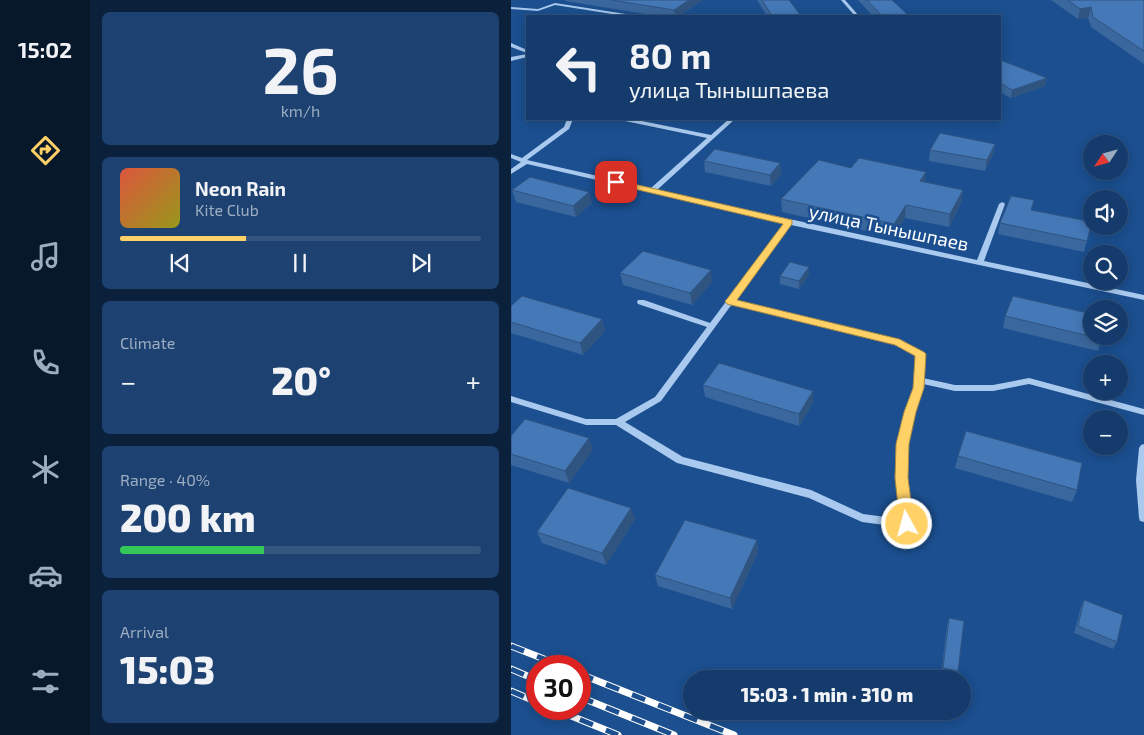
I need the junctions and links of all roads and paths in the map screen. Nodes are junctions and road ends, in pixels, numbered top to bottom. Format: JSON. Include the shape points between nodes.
{"nodes":[{"id":1,"x":561,"y":0,"type":"edge"},
{"id":2,"x":843,"y":0,"type":"edge"},
{"id":3,"x":555,"y":4,"type":"junction"},
{"id":4,"x":511,"y":8,"type":"edge"},
{"id":5,"x":626,"y":15,"type":"edge"},
{"id":6,"x":856,"y":15,"type":"edge"},
{"id":7,"x":511,"y":45,"type":"edge"},
{"id":8,"x":526,"y":53,"type":"edge"},
{"id":9,"x":526,"y":54,"type":"edge"},
{"id":10,"x":511,"y":59,"type":"edge"},
{"id":11,"x":570,"y":120,"type":"edge"},
{"id":12,"x":630,"y":120,"type":"edge"},
{"id":13,"x":731,"y":120,"type":"edge"},
{"id":14,"x":711,"y":137,"type":"junction"},
{"id":15,"x":511,"y":156,"type":"edge"},
{"id":16,"x":525,"y":161,"type":"junction"},
{"id":17,"x":511,"y":172,"type":"edge"},
{"id":18,"x":652,"y":191,"type":"junction"},
{"id":19,"x":1002,"y":204,"type":"dead end"},
{"id":20,"x":789,"y":222,"type":"junction"},
{"id":21,"x":979,"y":262,"type":"junction"},
{"id":22,"x":1144,"y":298,"type":"edge"},
{"id":23,"x":730,"y":301,"type":"junction"},
{"id":24,"x":641,"y":302,"type":"dead end"},
{"id":25,"x":712,"y":326,"type":"junction"},
{"id":26,"x":919,"y":380,"type":"junction"},
{"id":27,"x":511,"y":399,"type":"edge"},
{"id":28,"x":1144,"y":412,"type":"edge"},
{"id":29,"x":618,"y":422,"type":"junction"},
{"id":30,"x":1144,"y":448,"type":"edge"},
{"id":31,"x":1144,"y":518,"type":"edge"}],
"edges":[{"from":1,"to":3,"type":"street"},
{"from":2,"to":6,"type":"street"},
{"from":3,"to":4,"type":"street","via":[[537,10]]},
{"from":3,"to":5,"type":"street"},
{"from":7,"to":8,"type":"street"},
{"from":9,"to":10,"type":"street"},
{"from":11,"to":16,"type":"street","via":[[567,128]]},
{"from":12,"to":14,"type":"street"},
{"from":13,"to":14,"type":"street"},
{"from":14,"to":18,"type":"street"},
{"from":15,"to":16,"type":"street","name":"улица Тынышпаев"},
{"from":16,"to":17,"type":"street"},
{"from":16,"to":18,"type":"street","name":"улица Тынышпаев"},
{"from":18,"to":20,"type":"street","name":"улица Тынышпаев"},
{"from":19,"to":21,"type":"street"},
{"from":20,"to":21,"type":"street","name":"улица Тынышпаев"},
{"from":20,"to":23,"type":"street"},
{"from":21,"to":22,"type":"street","name":"улица Тынышпаев"},
{"from":23,"to":25,"type":"street"},
{"from":23,"to":26,"type":"street","via":[[899,342],[921,354]]},
{"from":24,"to":25,"type":"street"},
{"from":25,"to":29,"type":"street","via":[[658,399]]},
{"from":26,"to":28,"type":"street","via":[[955,388],[993,388],[1029,380]]},
{"from":26,"to":29,"type":"street","via":[[902,444],[901,478],[907,524],[863,518],[811,494],[680,460]]},
{"from":27,"to":29,"type":"street","via":[[586,422]]},
{"from":30,"to":31,"type":"street","via":[[1141,480]]}]}
